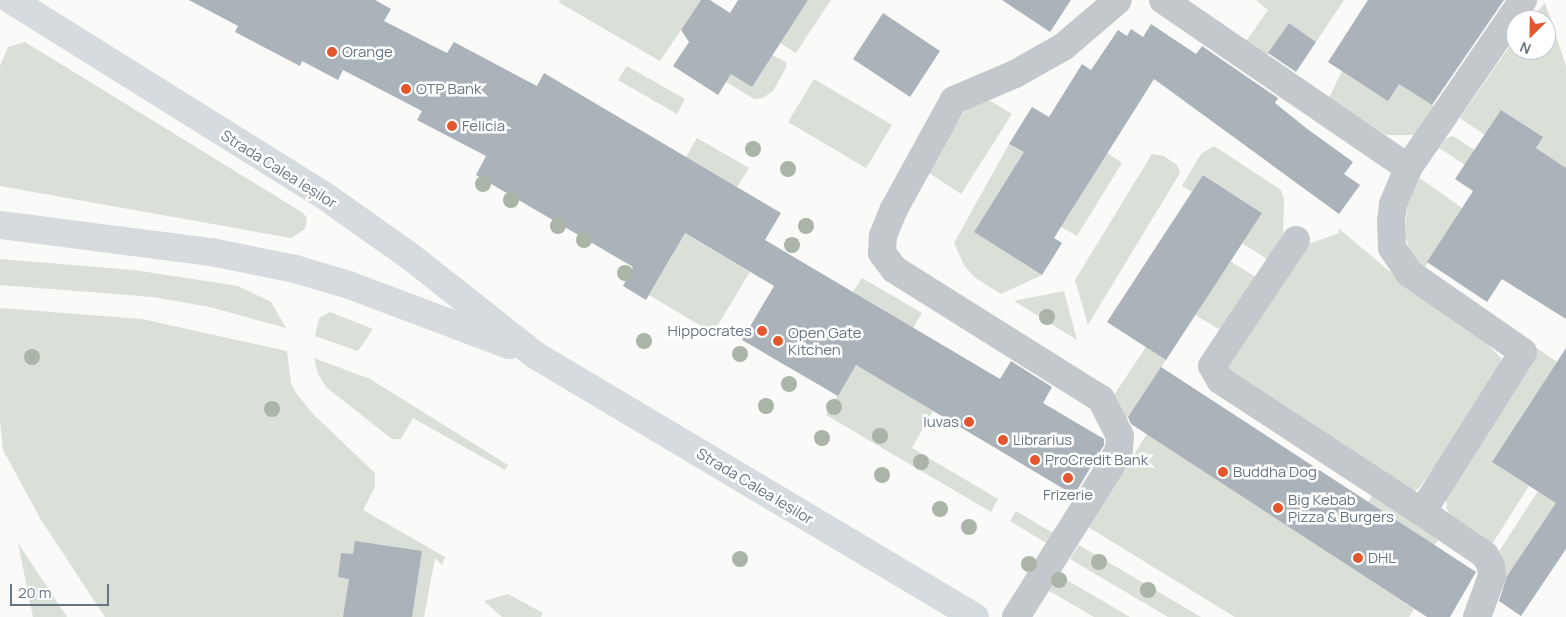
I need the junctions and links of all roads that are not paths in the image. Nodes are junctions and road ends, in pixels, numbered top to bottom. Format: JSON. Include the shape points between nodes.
{"nodes":[{"id":1,"x":11,"y":0,"type":"edge"},
{"id":2,"x":1118,"y":0,"type":"edge"},
{"id":3,"x":1162,"y":0,"type":"edge"},
{"id":4,"x":1523,"y":0,"type":"edge"},
{"id":5,"x":1185,"y":10,"type":"edge"},
{"id":6,"x":1408,"y":168,"type":"junction"},
{"id":7,"x":0,"y":225,"type":"edge"},
{"id":8,"x":1296,"y":240,"type":"dead end"},
{"id":9,"x":536,"y":355,"type":"junction"},
{"id":10,"x":1422,"y":512,"type":"junction"},
{"id":11,"x":976,"y":617,"type":"edge"},
{"id":12,"x":1016,"y":617,"type":"edge"},
{"id":13,"x":1477,"y":617,"type":"edge"}],
"edges":[{"from":1,"to":9,"type":"main road","name":"Strada Calea Ieșilor","via":[[329,199]]},
{"from":2,"to":12,"type":"lane","via":[[1063,46],[1014,74],[954,100],[894,209],[883,236],[882,253],[894,269],[1101,399],[1120,436],[1119,449],[1110,467]]},
{"from":3,"to":5,"type":"lane"},
{"from":4,"to":6,"type":"lane"},
{"from":5,"to":6,"type":"lane"},
{"from":6,"to":10,"type":"lane","via":[[1393,204],[1392,248],[1409,273],[1523,352]]},
{"from":7,"to":9,"type":"main road","name":"Strada Calea Ieșilor","via":[[211,252],[295,269],[349,285]]},
{"from":8,"to":10,"type":"lane","via":[[1212,366],[1220,380]]},
{"from":9,"to":11,"type":"main road","name":"Strada Calea Ieșilor"},
{"from":10,"to":13,"type":"lane","via":[[1485,555],[1491,566],[1492,576]]}]}
